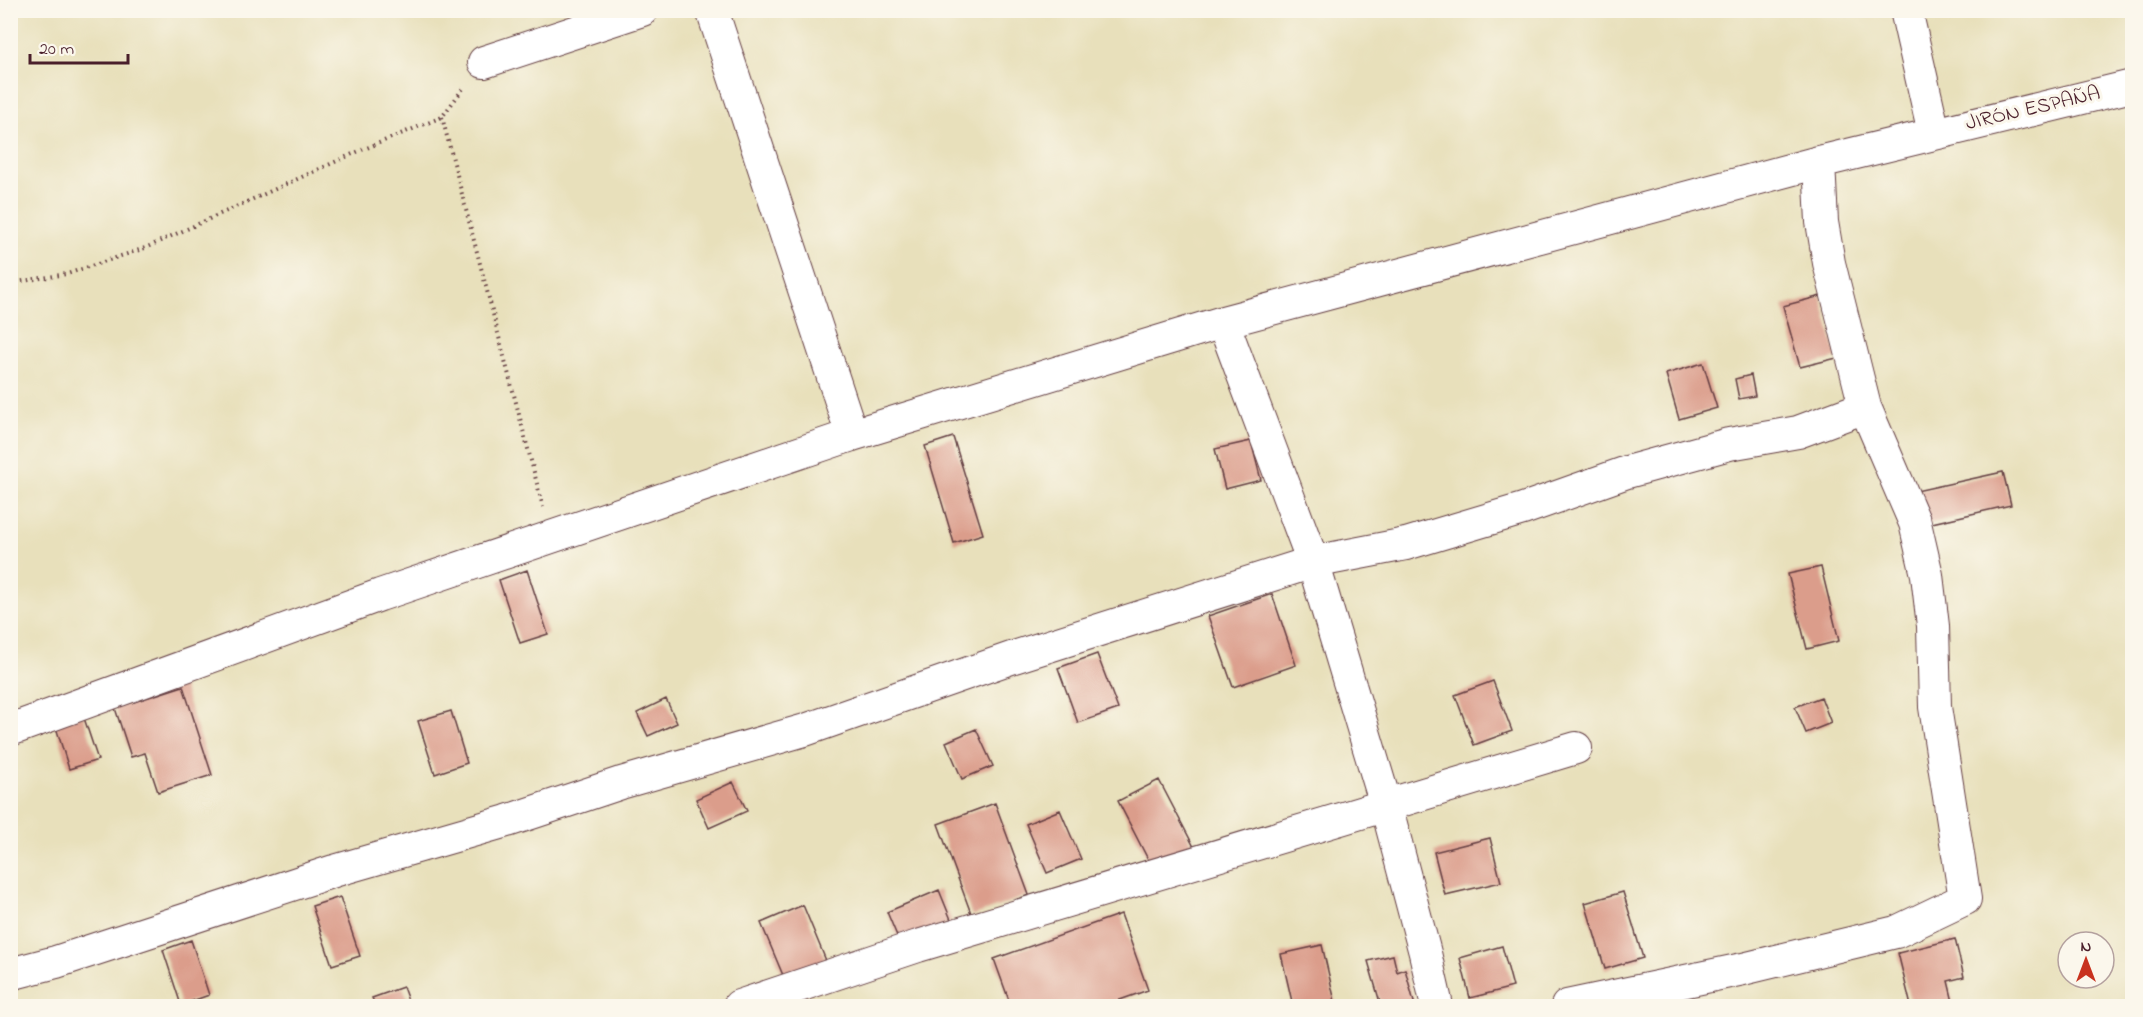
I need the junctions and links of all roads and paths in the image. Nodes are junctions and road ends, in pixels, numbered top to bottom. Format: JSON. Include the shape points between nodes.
{"nodes":[{"id":1,"x":642,"y":10,"type":"edge"},
{"id":2,"x":712,"y":10,"type":"edge"},
{"id":3,"x":1906,"y":10,"type":"edge"},
{"id":4,"x":484,"y":62,"type":"joint"},
{"id":5,"x":2133,"y":86,"type":"edge"},
{"id":6,"x":442,"y":117,"type":"junction"},
{"id":7,"x":1934,"y":133,"type":"junction"},
{"id":8,"x":1820,"y":162,"type":"junction"},
{"id":9,"x":10,"y":283,"type":"edge"},
{"id":10,"x":1224,"y":322,"type":"junction"},
{"id":11,"x":1864,"y":407,"type":"junction"},
{"id":12,"x":852,"y":435,"type":"junction"},
{"id":13,"x":551,"y":537,"type":"junction"},
{"id":14,"x":1313,"y":562,"type":"junction"},
{"id":15,"x":10,"y":730,"type":"edge"},
{"id":16,"x":1576,"y":748,"type":"dead end"},
{"id":17,"x":1386,"y":805,"type":"junction"},
{"id":18,"x":10,"y":974,"type":"edge"},
{"id":19,"x":739,"y":1006,"type":"edge"},
{"id":20,"x":1437,"y":1006,"type":"edge"},
{"id":21,"x":1567,"y":1006,"type":"edge"}],
"edges":[{"from":1,"to":4,"type":"street"},
{"from":2,"to":12,"type":"street"},
{"from":3,"to":7,"type":"street"},
{"from":4,"to":6,"type":"path"},
{"from":5,"to":7,"type":"street","name":"JIRÓN ESPAÑA"},
{"from":6,"to":9,"type":"path","via":[[145,248],[68,274]]},
{"from":6,"to":13,"type":"path"},
{"from":7,"to":8,"type":"street","name":"JIRÓN ESPAÑA"},
{"from":8,"to":10,"type":"street","name":"JIRÓN ESPAÑA"},
{"from":8,"to":11,"type":"street","via":[[1822,222],[1829,263]]},
{"from":10,"to":12,"type":"street","name":"JIRÓN ESPAÑA"},
{"from":10,"to":14,"type":"street"},
{"from":11,"to":14,"type":"street","via":[[1798,432],[1729,444],[1627,472],[1406,544]]},
{"from":11,"to":21,"type":"street","via":[[1914,523],[1927,575],[1935,707],[1965,899],[1896,932]]},
{"from":12,"to":13,"type":"street","name":"JIRÓN ESPAÑA"},
{"from":13,"to":15,"type":"street","name":"JIRÓN ESPAÑA"},
{"from":14,"to":17,"type":"street"},
{"from":14,"to":18,"type":"street","via":[[1014,657],[805,730],[334,871]]},
{"from":16,"to":17,"type":"street"},
{"from":17,"to":19,"type":"street","via":[[918,946]]},
{"from":17,"to":20,"type":"street"}]}
